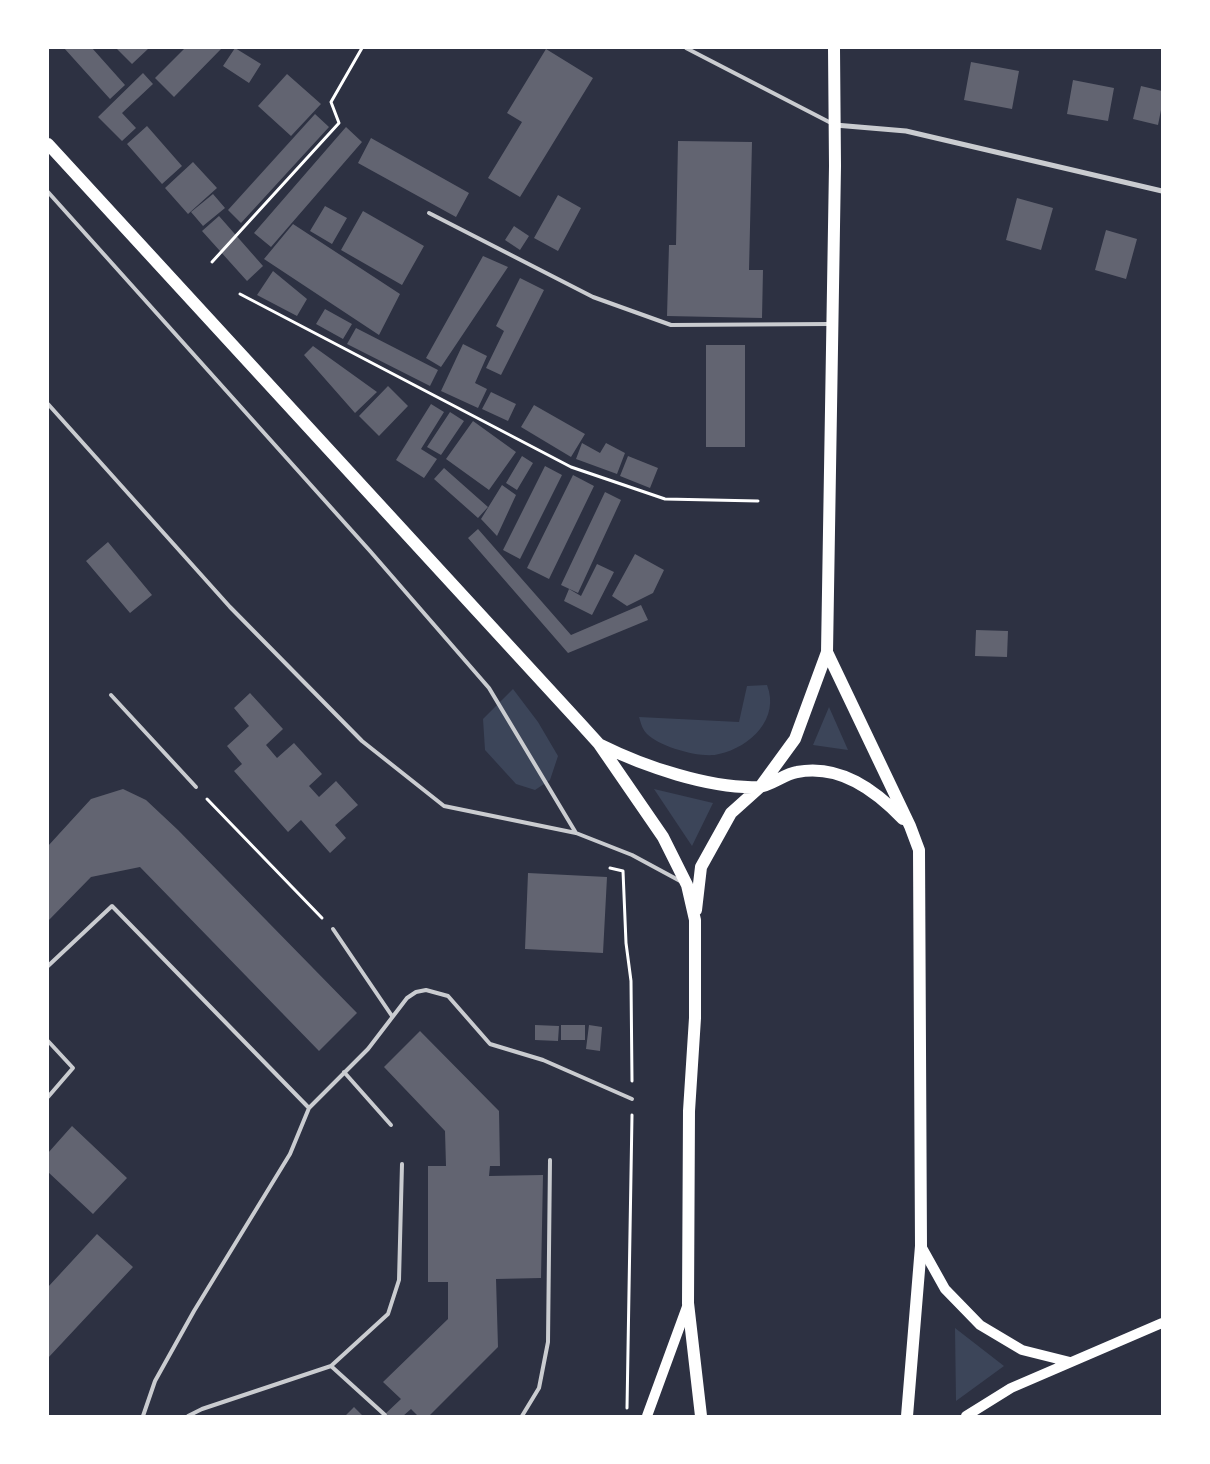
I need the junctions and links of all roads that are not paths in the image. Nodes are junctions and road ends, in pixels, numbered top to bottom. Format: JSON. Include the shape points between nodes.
{"nodes":[{"id":1,"x":686,"y":48,"type":"edge"},
{"id":2,"x":834,"y":48,"type":"edge"},
{"id":3,"x":835,"y":125,"type":"junction"},
{"id":4,"x":48,"y":144,"type":"edge"},
{"id":5,"x":1162,"y":191,"type":"edge"},
{"id":6,"x":48,"y":192,"type":"edge"},
{"id":7,"x":429,"y":213,"type":"dead end"},
{"id":8,"x":832,"y":324,"type":"junction"},
{"id":9,"x":48,"y":404,"type":"edge"},
{"id":10,"x":827,"y":652,"type":"junction"},
{"id":11,"x":111,"y":694,"type":"dead end"},
{"id":12,"x":599,"y":744,"type":"junction"},
{"id":13,"x":196,"y":787,"type":"road end"},
{"id":14,"x":760,"y":787,"type":"junction"},
{"id":15,"x":910,"y":826,"type":"junction"},
{"id":16,"x":576,"y":833,"type":"junction"},
{"id":17,"x":687,"y":885,"type":"junction"},
{"id":18,"x":695,"y":920,"type":"junction"},
{"id":19,"x":333,"y":929,"type":"road end"},
{"id":20,"x":48,"y":966,"type":"edge"},
{"id":21,"x":392,"y":1016,"type":"junction"},
{"id":22,"x":48,"y":1041,"type":"edge"},
{"id":23,"x":344,"y":1072,"type":"junction"},
{"id":24,"x":48,"y":1097,"type":"edge"},
{"id":25,"x":632,"y":1099,"type":"road end"},
{"id":26,"x":309,"y":1108,"type":"junction"},
{"id":27,"x":391,"y":1125,"type":"dead end"},
{"id":28,"x":550,"y":1160,"type":"dead end"},
{"id":29,"x":402,"y":1164,"type":"dead end"},
{"id":30,"x":921,"y":1246,"type":"junction"},
{"id":31,"x":688,"y":1303,"type":"junction"},
{"id":32,"x":1162,"y":1322,"type":"edge"},
{"id":33,"x":1070,"y":1362,"type":"junction"},
{"id":34,"x":331,"y":1366,"type":"junction"},
{"id":35,"x":385,"y":1415,"type":"dead end"},
{"id":36,"x":143,"y":1416,"type":"edge"},
{"id":37,"x":188,"y":1416,"type":"edge"},
{"id":38,"x":522,"y":1416,"type":"edge"},
{"id":39,"x":647,"y":1416,"type":"edge"},
{"id":40,"x":701,"y":1416,"type":"edge"},
{"id":41,"x":907,"y":1416,"type":"edge"},
{"id":42,"x":966,"y":1416,"type":"edge"}],
"edges":[{"from":1,"to":3,"type":"lane"},
{"from":2,"to":3,"type":"main road"},
{"from":3,"to":5,"type":"street","via":[[906,131]]},
{"from":3,"to":8,"type":"main road"},
{"from":4,"to":12,"type":"main road"},
{"from":6,"to":16,"type":"lane","via":[[489,688]]},
{"from":7,"to":8,"type":"lane","via":[[593,297],[671,324]]},
{"from":8,"to":10,"type":"main road"},
{"from":9,"to":16,"type":"lane","via":[[230,607],[362,741],[444,806]]},
{"from":10,"to":14,"type":"main road","via":[[795,739]]},
{"from":10,"to":15,"type":"main road"},
{"from":11,"to":13,"type":"lane"},
{"from":12,"to":14,"type":"main road","via":[[635,762],[721,784]]},
{"from":12,"to":17,"type":"main road","via":[[663,837]]},
{"from":14,"to":15,"type":"main road","via":[[797,772],[830,772],[860,782],[885,800]]},
{"from":14,"to":18,"type":"main road","via":[[731,813],[701,867]]},
{"from":15,"to":30,"type":"main road","via":[[919,850]]},
{"from":16,"to":17,"type":"lane","via":[[632,855]]},
{"from":17,"to":18,"type":"main road"},
{"from":18,"to":31,"type":"main road","via":[[695,1018],[689,1111]]},
{"from":19,"to":21,"type":"lane"},
{"from":20,"to":26,"type":"lane","via":[[112,906]]},
{"from":21,"to":23,"type":"lane","via":[[368,1049]]},
{"from":21,"to":25,"type":"lane","via":[[406,998],[416,992],[437,991],[448,996],[490,1044],[543,1060]]},
{"from":22,"to":24,"type":"lane","via":[[73,1068]]},
{"from":23,"to":26,"type":"lane"},
{"from":23,"to":27,"type":"lane"},
{"from":26,"to":36,"type":"lane","via":[[290,1154],[155,1381]]},
{"from":28,"to":38,"type":"lane","via":[[548,1342],[539,1388]]},
{"from":29,"to":34,"type":"lane","via":[[399,1280],[388,1314]]},
{"from":30,"to":33,"type":"main road","via":[[945,1290],[980,1325],[1022,1350]]},
{"from":30,"to":41,"type":"main road"},
{"from":31,"to":39,"type":"main road"},
{"from":31,"to":40,"type":"main road"},
{"from":32,"to":33,"type":"main road"},
{"from":33,"to":42,"type":"main road","via":[[1011,1388]]},
{"from":34,"to":35,"type":"lane"},
{"from":34,"to":37,"type":"lane"}]}
